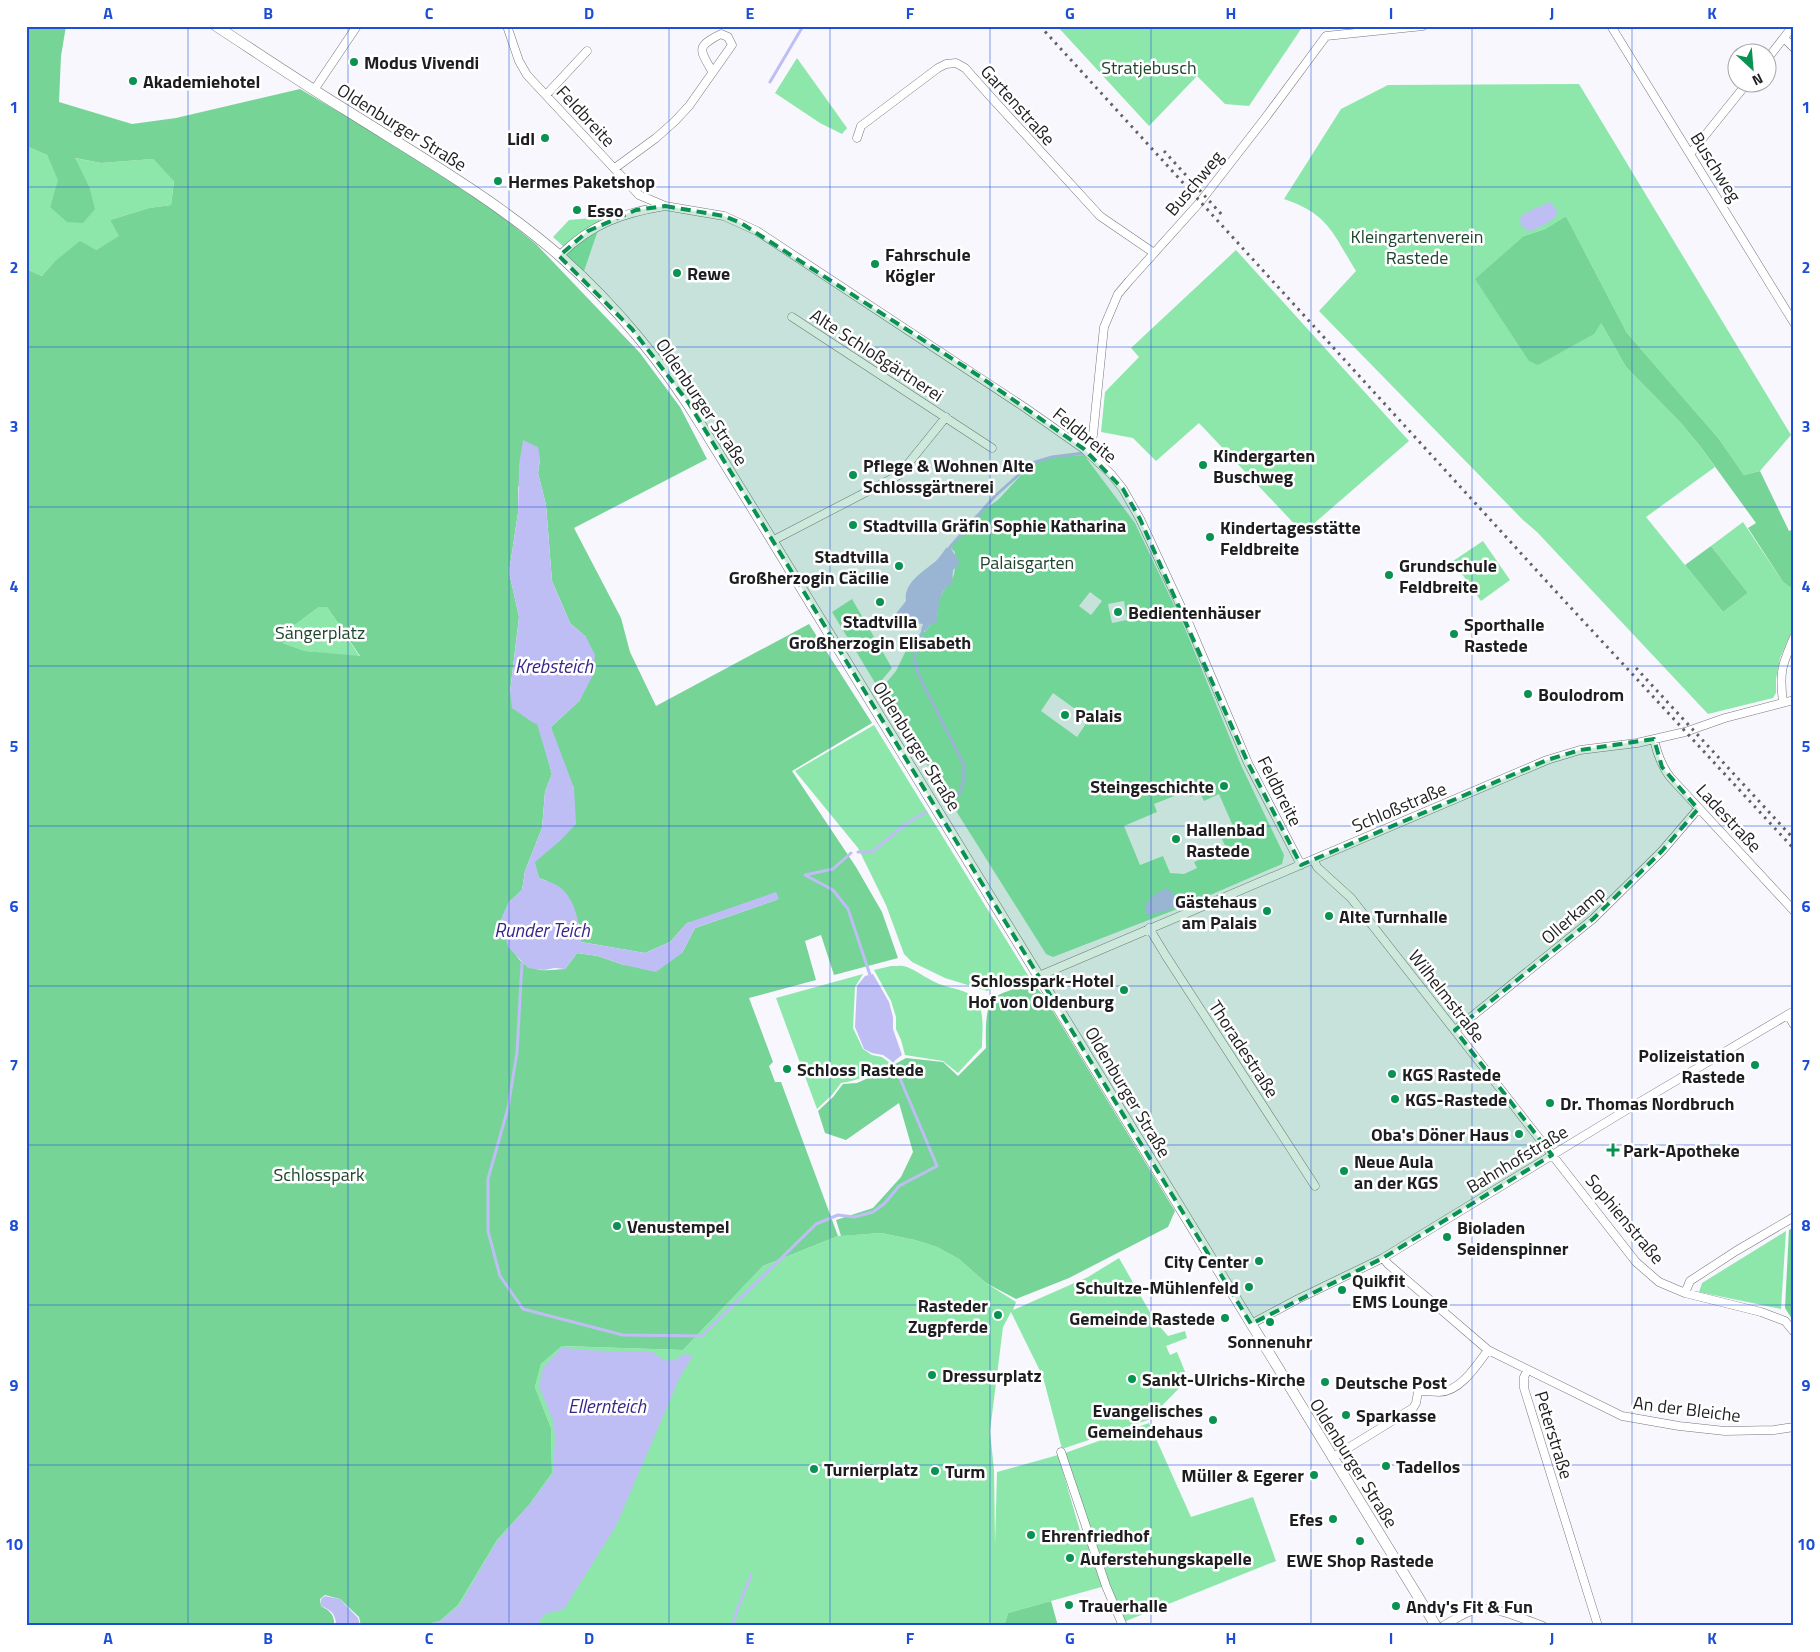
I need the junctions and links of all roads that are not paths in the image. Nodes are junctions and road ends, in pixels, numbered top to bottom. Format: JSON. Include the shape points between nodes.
{"nodes":[{"id":1,"x":216,"y":26,"type":"edge"},
{"id":2,"x":357,"y":26,"type":"edge"},
{"id":3,"x":507,"y":26,"type":"edge"},
{"id":4,"x":716,"y":26,"type":"edge"},
{"id":5,"x":1423,"y":26,"type":"edge"},
{"id":6,"x":1611,"y":26,"type":"edge"},
{"id":7,"x":1793,"y":26,"type":"edge"},
{"id":8,"x":721,"y":34,"type":"junction"},
{"id":9,"x":1784,"y":38,"type":"junction"},
{"id":10,"x":1778,"y":46,"type":"edge"},
{"id":11,"x":1794,"y":48,"type":"edge"},
{"id":12,"x":587,"y":51,"type":"dead end"},
{"id":13,"x":712,"y":72,"type":"junction"},
{"id":14,"x":314,"y":90,"type":"junction"},
{"id":15,"x":1740,"y":92,"type":"edge"},
{"id":16,"x":546,"y":95,"type":"junction"},
{"id":17,"x":857,"y":138,"type":"dead end"},
{"id":18,"x":1690,"y":154,"type":"junction"},
{"id":19,"x":615,"y":168,"type":"junction"},
{"id":20,"x":665,"y":206,"type":"junction"},
{"id":21,"x":1154,"y":253,"type":"junction"},
{"id":22,"x":559,"y":256,"type":"junction"},
{"id":23,"x":792,"y":317,"type":"dead end"},
{"id":24,"x":1794,"y":323,"type":"edge"},
{"id":25,"x":946,"y":417,"type":"junction"},
{"id":26,"x":992,"y":448,"type":"dead end"},
{"id":27,"x":1084,"y":449,"type":"junction"},
{"id":28,"x":772,"y":542,"type":"junction"},
{"id":29,"x":1794,"y":637,"type":"edge"},
{"id":30,"x":1794,"y":700,"type":"edge"},
{"id":31,"x":1783,"y":702,"type":"junction"},
{"id":32,"x":1654,"y":739,"type":"junction"},
{"id":33,"x":1698,"y":809,"type":"junction"},
{"id":34,"x":1314,"y":860,"type":"junction"},
{"id":35,"x":1301,"y":865,"type":"junction"},
{"id":36,"x":1794,"y":911,"type":"edge"},
{"id":37,"x":1149,"y":928,"type":"junction"},
{"id":38,"x":1039,"y":976,"type":"junction"},
{"id":39,"x":1791,"y":1013,"type":"edge"},
{"id":40,"x":1794,"y":1025,"type":"edge"},
{"id":41,"x":1455,"y":1030,"type":"junction"},
{"id":42,"x":1552,"y":1155,"type":"junction"},
{"id":43,"x":1315,"y":1186,"type":"dead end"},
{"id":44,"x":1794,"y":1217,"type":"edge"},
{"id":45,"x":1384,"y":1258,"type":"junction"},
{"id":46,"x":1685,"y":1293,"type":"junction"},
{"id":47,"x":1251,"y":1324,"type":"junction"},
{"id":48,"x":1794,"y":1332,"type":"edge"},
{"id":49,"x":1488,"y":1350,"type":"junction"},
{"id":50,"x":1527,"y":1371,"type":"junction"},
{"id":51,"x":1794,"y":1427,"type":"edge"},
{"id":52,"x":1061,"y":1452,"type":"dead end"},
{"id":53,"x":1332,"y":1458,"type":"junction"},
{"id":54,"x":1123,"y":1626,"type":"edge"},
{"id":55,"x":1436,"y":1626,"type":"edge"},
{"id":56,"x":1443,"y":1626,"type":"edge"},
{"id":57,"x":1542,"y":1626,"type":"edge"},
{"id":58,"x":1598,"y":1626,"type":"edge"}],
"edges":[{"from":1,"to":14,"type":"street","name":"Oldenburger Straße"},
{"from":2,"to":14,"type":"street"},
{"from":3,"to":16,"type":"street","name":"Feldbreite","via":[[527,75]]},
{"from":4,"to":8,"type":"street"},
{"from":5,"to":21,"type":"street","name":"Buschweg","via":[[1326,36],[1204,196]]},
{"from":6,"to":18,"type":"street","name":"Buschweg"},
{"from":7,"to":9,"type":"street"},
{"from":8,"to":13,"type":"street","via":[[728,37],[732,45]]},
{"from":8,"to":13,"type":"street","via":[[703,47],[702,54]]},
{"from":9,"to":10,"type":"street"},
{"from":9,"to":11,"type":"street"},
{"from":12,"to":16,"type":"street"},
{"from":13,"to":19,"type":"street","via":[[689,106],[674,121]]},
{"from":14,"to":22,"type":"street","name":"Oldenburger Straße","via":[[492,203]]},
{"from":15,"to":18,"type":"street"},
{"from":16,"to":19,"type":"street","name":"Feldbreite"},
{"from":17,"to":21,"type":"street","name":"Gartenstraße","via":[[861,126],[931,72],[956,63],[990,95],[1093,210]]},
{"from":18,"to":24,"type":"street","name":"Buschweg"},
{"from":19,"to":20,"type":"street","name":"Feldbreite","via":[[639,195]]},
{"from":20,"to":22,"type":"street","name":"Feldbreite","via":[[636,210],[608,220],[588,231]]},
{"from":20,"to":27,"type":"street","name":"Feldbreite","via":[[724,216],[757,232],[979,376]]},
{"from":21,"to":27,"type":"street","name":"Buschweg","via":[[1118,294],[1104,327],[1093,435]]},
{"from":22,"to":28,"type":"street","name":"Oldenburger Straße","via":[[609,303],[654,356],[688,402]]},
{"from":23,"to":25,"type":"street","name":"Alte Schloßgärtnerei"},
{"from":25,"to":26,"type":"street","name":"Alte Schloßgärtnerei"},
{"from":25,"to":28,"type":"street","name":"Alte Schloßgärtnerei","via":[[899,476]]},
{"from":27,"to":35,"type":"street","name":"Feldbreite","via":[[1117,482],[1140,519],[1248,763]]},
{"from":28,"to":38,"type":"street","name":"Oldenburger Straße"},
{"from":29,"to":31,"type":"street","via":[[1781,670]]},
{"from":30,"to":31,"type":"street","name":"Schloßstraße"},
{"from":31,"to":32,"type":"street","name":"Schloßstraße"},
{"from":32,"to":33,"type":"street","name":"Ladestraße","via":[[1662,767]]},
{"from":32,"to":34,"type":"street","name":"Schloßstraße","via":[[1580,750],[1547,760]]},
{"from":33,"to":36,"type":"street","name":"Ladestraße"},
{"from":33,"to":41,"type":"street","name":"Ollerkamp","via":[[1660,854],[1593,919]]},
{"from":34,"to":35,"type":"street","name":"Schloßstraße"},
{"from":34,"to":41,"type":"street","name":"Wilhelmstraße","via":[[1317,867],[1352,898]]},
{"from":35,"to":37,"type":"street","name":"Schloßstraße"},
{"from":37,"to":38,"type":"street","name":"Schloßstraße"},
{"from":37,"to":43,"type":"street","name":"Thoradestraße"},
{"from":38,"to":47,"type":"street","name":"Oldenburger Straße"},
{"from":39,"to":40,"type":"street"},
{"from":39,"to":42,"type":"street","name":"Bahnhofstraße"},
{"from":41,"to":42,"type":"street","name":"Wilhelmstraße"},
{"from":42,"to":45,"type":"street","name":"Bahnhofstraße"},
{"from":42,"to":46,"type":"street","name":"Sophienstraße","via":[[1636,1262],[1659,1282]]},
{"from":44,"to":46,"type":"street","via":[[1690,1281]]},
{"from":45,"to":47,"type":"street","name":"Bahnhofstraße"},
{"from":45,"to":49,"type":"street","name":"Peterstraße"},
{"from":46,"to":48,"type":"street","name":"Sophienstraße","via":[[1785,1320]]},
{"from":47,"to":53,"type":"street","name":"Oldenburger Straße"},
{"from":49,"to":50,"type":"street","name":"Peterstraße"},
{"from":49,"to":53,"type":"street","via":[[1457,1386],[1440,1392],[1420,1391],[1413,1408]]},
{"from":50,"to":51,"type":"street","name":"An der Bleiche","via":[[1622,1416],[1725,1431]]},
{"from":50,"to":58,"type":"street","name":"Peterstraße","via":[[1524,1388]]},
{"from":52,"to":54,"type":"street","via":[[1106,1586]]},
{"from":53,"to":55,"type":"street","name":"Oldenburger Straße"},
{"from":56,"to":57,"type":"street","via":[[1480,1608]]}]}
